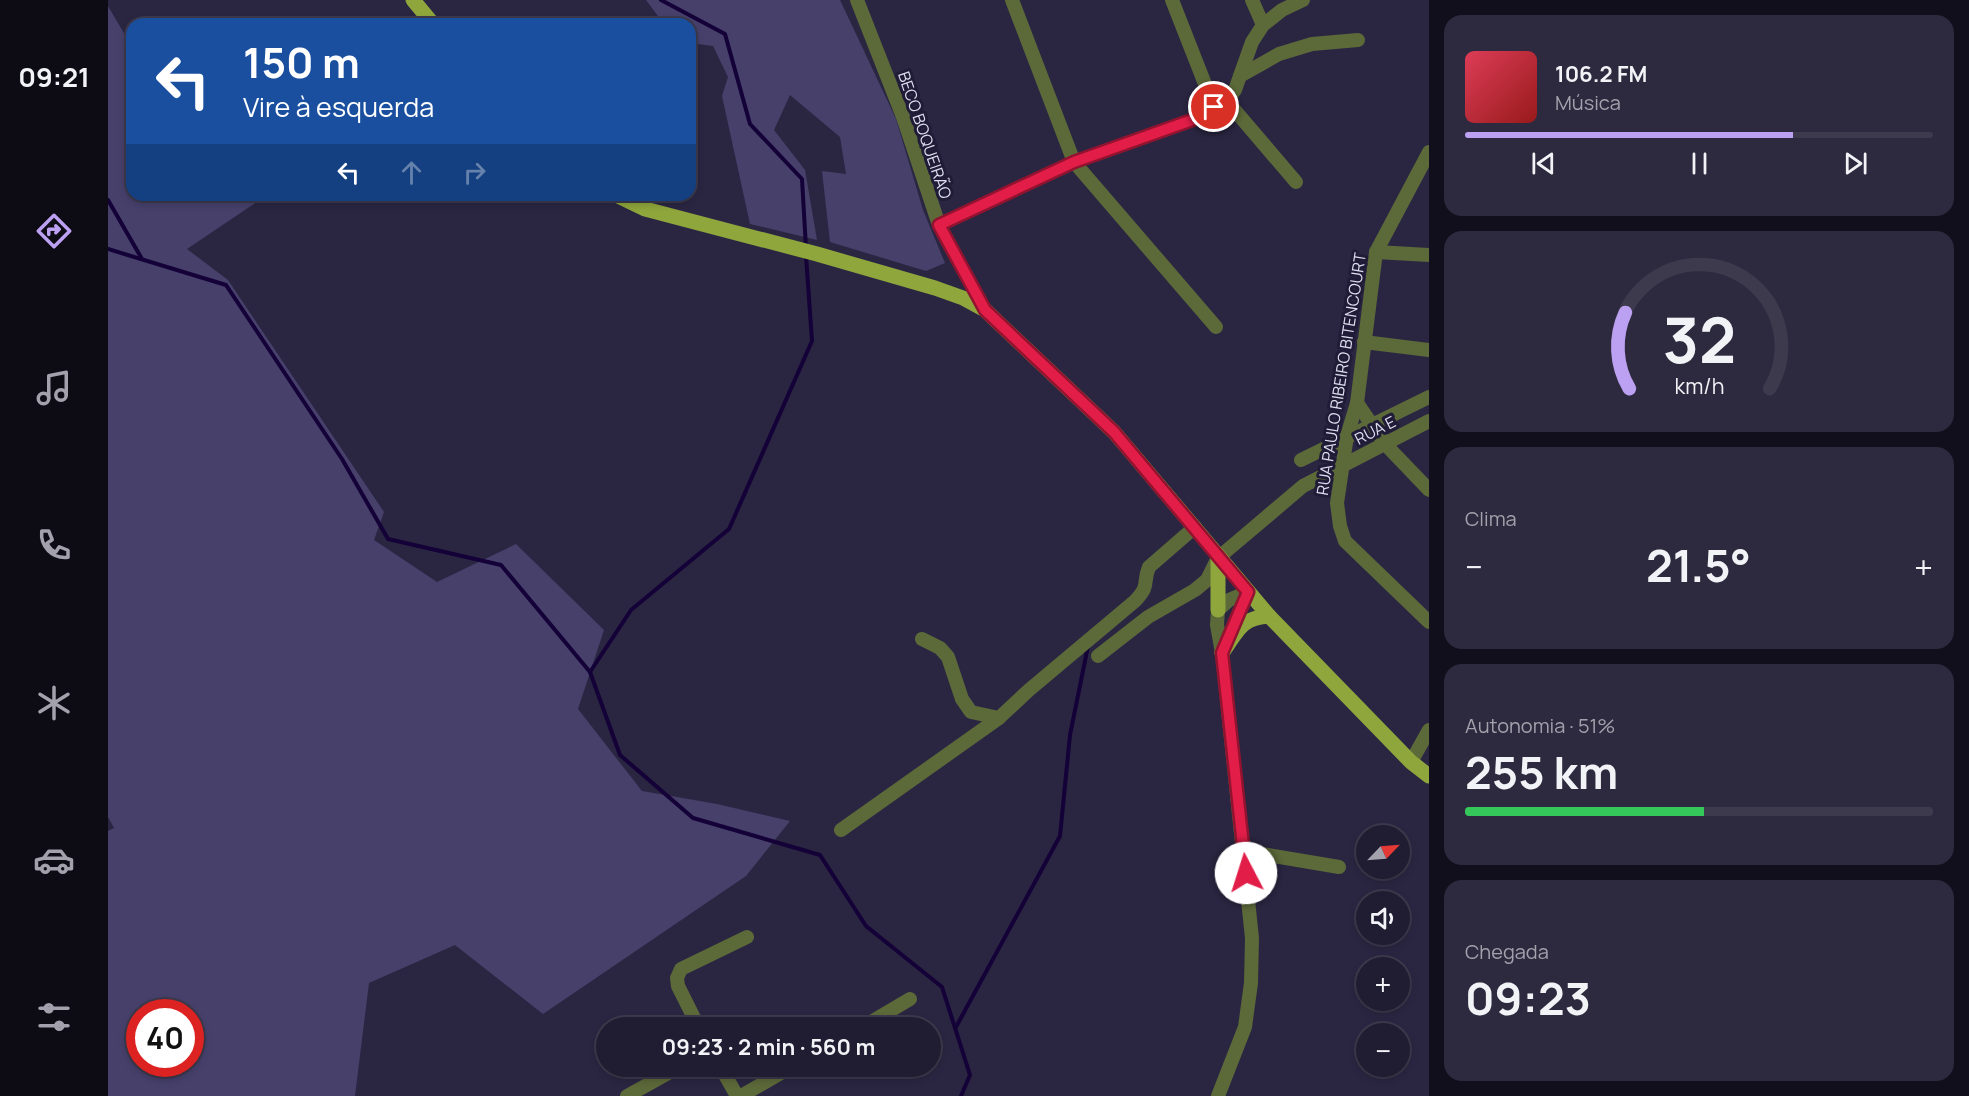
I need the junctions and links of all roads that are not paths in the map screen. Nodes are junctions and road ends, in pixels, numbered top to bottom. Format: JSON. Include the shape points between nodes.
{"nodes":[{"id":1,"x":413,"y":0,"type":"edge"},
{"id":2,"x":857,"y":0,"type":"edge"},
{"id":3,"x":1012,"y":0,"type":"edge"},
{"id":4,"x":1172,"y":0,"type":"edge"},
{"id":5,"x":1252,"y":0,"type":"edge"},
{"id":6,"x":1303,"y":0,"type":"edge"},
{"id":7,"x":428,"y":18,"type":"edge"},
{"id":8,"x":1263,"y":25,"type":"junction"},
{"id":9,"x":1358,"y":40,"type":"dead end"},
{"id":10,"x":1240,"y":76,"type":"junction"},
{"id":11,"x":1220,"y":104,"type":"junction"},
{"id":12,"x":1429,"y":152,"type":"edge"},
{"id":13,"x":1074,"y":162,"type":"junction"},
{"id":14,"x":1296,"y":182,"type":"dead end"},
{"id":15,"x":628,"y":201,"type":"edge"},
{"id":16,"x":939,"y":225,"type":"junction"},
{"id":17,"x":1376,"y":252,"type":"junction"},
{"id":18,"x":1429,"y":255,"type":"edge"},
{"id":19,"x":985,"y":310,"type":"junction"},
{"id":20,"x":1216,"y":327,"type":"dead end"},
{"id":21,"x":1364,"y":342,"type":"junction"},
{"id":22,"x":1429,"y":350,"type":"edge"},
{"id":23,"x":1429,"y":397,"type":"edge"},
{"id":24,"x":1357,"y":403,"type":"junction"},
{"id":25,"x":1429,"y":421,"type":"edge"},
{"id":26,"x":1372,"y":425,"type":"junction"},
{"id":27,"x":1347,"y":436,"type":"junction"},
{"id":28,"x":1385,"y":444,"type":"junction"},
{"id":29,"x":1301,"y":460,"type":"dead end"},
{"id":30,"x":1342,"y":466,"type":"junction"},
{"id":31,"x":1429,"y":490,"type":"edge"},
{"id":32,"x":1195,"y":527,"type":"junction"},
{"id":33,"x":1218,"y":558,"type":"junction"},
{"id":34,"x":1248,"y":592,"type":"junction"},
{"id":35,"x":1218,"y":610,"type":"junction"},
{"id":36,"x":1269,"y":616,"type":"junction"},
{"id":37,"x":1429,"y":622,"type":"edge"},
{"id":38,"x":922,"y":639,"type":"dead end"},
{"id":39,"x":1222,"y":653,"type":"junction"},
{"id":40,"x":1098,"y":656,"type":"dead end"},
{"id":41,"x":999,"y":718,"type":"junction"},
{"id":42,"x":1429,"y":730,"type":"edge"},
{"id":43,"x":1411,"y":762,"type":"junction"},
{"id":44,"x":1429,"y":776,"type":"edge"},
{"id":45,"x":841,"y":830,"type":"dead end"},
{"id":46,"x":1244,"y":851,"type":"junction"},
{"id":47,"x":1339,"y":867,"type":"dead end"},
{"id":48,"x":747,"y":937,"type":"dead end"},
{"id":49,"x":910,"y":999,"type":"dead end"},
{"id":50,"x":694,"y":1017,"type":"edge"},
{"id":51,"x":880,"y":1017,"type":"edge"},
{"id":52,"x":661,"y":1077,"type":"edge"},
{"id":53,"x":727,"y":1077,"type":"edge"},
{"id":54,"x":773,"y":1077,"type":"edge"},
{"id":55,"x":627,"y":1096,"type":"edge"},
{"id":56,"x":739,"y":1096,"type":"edge"},
{"id":57,"x":1218,"y":1096,"type":"edge"}],
"edges":[{"from":1,"to":7,"type":"main road"},
{"from":2,"to":16,"type":"street","name":"BECO BOQUEIRÃO","via":[[903,117]]},
{"from":3,"to":13,"type":"street"},
{"from":4,"to":11,"type":"street"},
{"from":5,"to":8,"type":"street"},
{"from":6,"to":8,"type":"street"},
{"from":8,"to":10,"type":"street","via":[[1252,42]]},
{"from":9,"to":10,"type":"street","via":[[1312,44],[1279,54]]},
{"from":10,"to":11,"type":"street","via":[[1235,90]]},
{"from":11,"to":13,"type":"street","via":[[1195,119]]},
{"from":11,"to":14,"type":"street"},
{"from":12,"to":17,"type":"street","name":"RUA PAULO RIBEIRO BITENCOURT"},
{"from":13,"to":16,"type":"street"},
{"from":13,"to":20,"type":"street"},
{"from":15,"to":19,"type":"main road","via":[[645,209],[935,288]]},
{"from":16,"to":19,"type":"street","name":"BECO BOQUEIRÃO"},
{"from":17,"to":18,"type":"street"},
{"from":17,"to":21,"type":"street","name":"RUA PAULO RIBEIRO BITENCOURT"},
{"from":19,"to":32,"type":"main road","via":[[1114,432]]},
{"from":21,"to":22,"type":"street"},
{"from":21,"to":24,"type":"street","name":"RUA PAULO RIBEIRO BITENCOURT"},
{"from":23,"to":26,"type":"street"},
{"from":24,"to":26,"type":"street"},
{"from":24,"to":27,"type":"street","name":"RUA PAULO RIBEIRO BITENCOURT"},
{"from":25,"to":28,"type":"street","name":"RUA E"},
{"from":26,"to":27,"type":"street"},
{"from":26,"to":28,"type":"street"},
{"from":27,"to":29,"type":"street"},
{"from":27,"to":30,"type":"street","name":"RUA PAULO RIBEIRO BITENCOURT"},
{"from":28,"to":30,"type":"street","name":"RUA E"},
{"from":28,"to":31,"type":"street"},
{"from":30,"to":33,"type":"street","name":"RUA E","via":[[1303,486]]},
{"from":30,"to":37,"type":"street","name":"RUA PAULO RIBEIRO BITENCOURT","via":[[1337,503],[1345,541]]},
{"from":32,"to":33,"type":"main road"},
{"from":32,"to":41,"type":"street","via":[[1149,567],[1146,588],[1135,601]]},
{"from":33,"to":34,"type":"main road"},
{"from":33,"to":35,"type":"main road"},
{"from":33,"to":40,"type":"street","name":"RUA E","via":[[1207,579],[1195,590],[1148,616]]},
{"from":34,"to":35,"type":"street"},
{"from":34,"to":36,"type":"main road"},
{"from":34,"to":39,"type":"street"},
{"from":35,"to":39,"type":"street"},
{"from":36,"to":39,"type":"main road","via":[[1246,620]]},
{"from":36,"to":43,"type":"main road"},
{"from":38,"to":41,"type":"street","via":[[948,657],[962,699],[971,712]]},
{"from":39,"to":46,"type":"street"},
{"from":41,"to":45,"type":"street"},
{"from":42,"to":43,"type":"street"},
{"from":43,"to":44,"type":"main road"},
{"from":46,"to":47,"type":"street"},
{"from":46,"to":57,"type":"street","via":[[1252,938],[1251,983],[1245,1027]]},
{"from":48,"to":50,"type":"street","via":[[681,969],[678,986]]},
{"from":49,"to":51,"type":"street"},
{"from":52,"to":55,"type":"street"},
{"from":53,"to":56,"type":"street"},
{"from":54,"to":56,"type":"street"}]}
